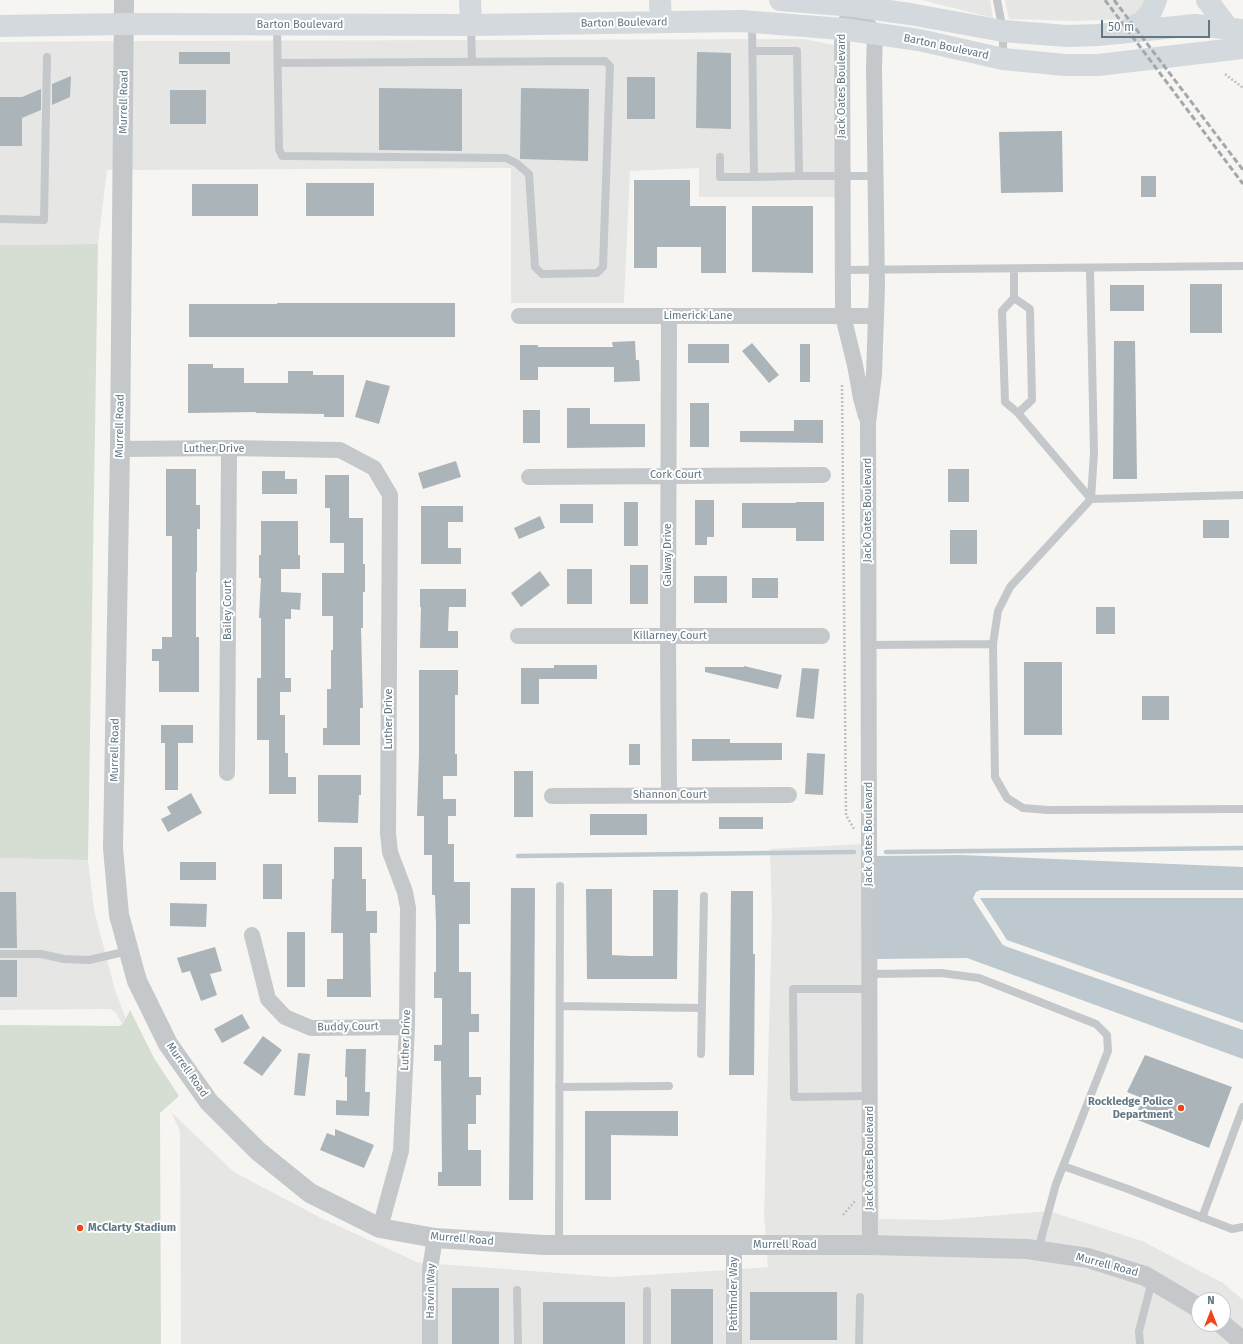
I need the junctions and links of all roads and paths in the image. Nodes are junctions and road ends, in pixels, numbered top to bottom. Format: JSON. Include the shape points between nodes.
{"nodes":[{"id":1,"x":124,"y":0,"type":"edge"},
{"id":2,"x":470,"y":0,"type":"edge"},
{"id":3,"x":660,"y":0,"type":"edge"},
{"id":4,"x":780,"y":0,"type":"edge"},
{"id":5,"x":997,"y":0,"type":"edge"},
{"id":6,"x":1156,"y":0,"type":"edge"},
{"id":7,"x":1207,"y":0,"type":"edge"},
{"id":8,"x":855,"y":3,"type":"edge"},
{"id":9,"x":661,"y":22,"type":"junction"},
{"id":10,"x":752,"y":22,"type":"junction"},
{"id":11,"x":125,"y":24,"type":"junction"},
{"id":12,"x":277,"y":25,"type":"junction"},
{"id":13,"x":471,"y":25,"type":"junction"},
{"id":14,"x":0,"y":26,"type":"edge"},
{"id":15,"x":842,"y":29,"type":"junction"},
{"id":16,"x":1236,"y":29,"type":"edge"},
{"id":17,"x":1003,"y":31,"type":"junction"},
{"id":18,"x":1121,"y":33,"type":"junction"},
{"id":19,"x":875,"y":34,"type":"junction"},
{"id":20,"x":1243,"y":48,"type":"edge"},
{"id":21,"x":753,"y":50,"type":"junction"},
{"id":22,"x":47,"y":57,"type":"dead end"},
{"id":23,"x":1003,"y":59,"type":"junction"},
{"id":24,"x":472,"y":62,"type":"junction"},
{"id":25,"x":278,"y":63,"type":"junction"},
{"id":26,"x":1225,"y":74,"type":"dead end"},
{"id":27,"x":1243,"y":88,"type":"edge"},
{"id":28,"x":720,"y":157,"type":"dead end"},
{"id":29,"x":800,"y":176,"type":"junction"},
{"id":30,"x":842,"y":176,"type":"junction"},
{"id":31,"x":876,"y":176,"type":"junction"},
{"id":32,"x":754,"y":177,"type":"junction"},
{"id":33,"x":0,"y":219,"type":"edge"},
{"id":34,"x":1243,"y":266,"type":"edge"},
{"id":35,"x":1090,"y":268,"type":"junction"},
{"id":36,"x":1014,"y":269,"type":"junction"},
{"id":37,"x":843,"y":270,"type":"junction"},
{"id":38,"x":877,"y":270,"type":"junction"},
{"id":39,"x":1014,"y":298,"type":"junction"},
{"id":40,"x":519,"y":316,"type":"dead end"},
{"id":41,"x":669,"y":316,"type":"junction"},
{"id":42,"x":843,"y":316,"type":"junction"},
{"id":43,"x":876,"y":316,"type":"junction"},
{"id":44,"x":842,"y":378,"type":"dead end"},
{"id":45,"x":1018,"y":413,"type":"junction"},
{"id":46,"x":868,"y":423,"type":"junction"},
{"id":47,"x":229,"y":448,"type":"junction"},
{"id":48,"x":120,"y":450,"type":"junction"},
{"id":49,"x":668,"y":475,"type":"junction"},
{"id":50,"x":823,"y":475,"type":"dead end"},
{"id":51,"x":529,"y":477,"type":"dead end"},
{"id":52,"x":1243,"y":495,"type":"edge"},
{"id":53,"x":1091,"y":499,"type":"junction"},
{"id":54,"x":518,"y":636,"type":"dead end"},
{"id":55,"x":668,"y":636,"type":"junction"},
{"id":56,"x":822,"y":636,"type":"dead end"},
{"id":57,"x":993,"y":644,"type":"junction"},
{"id":58,"x":869,"y":645,"type":"junction"},
{"id":59,"x":227,"y":773,"type":"dead end"},
{"id":60,"x":670,"y":795,"type":"junction"},
{"id":61,"x":789,"y":795,"type":"dead end"},
{"id":62,"x":552,"y":796,"type":"dead end"},
{"id":63,"x":1243,"y":809,"type":"edge"},
{"id":64,"x":855,"y":835,"type":"dead end"},
{"id":65,"x":560,"y":886,"type":"dead end"},
{"id":66,"x":704,"y":896,"type":"dead end"},
{"id":67,"x":252,"y":935,"type":"dead end"},
{"id":68,"x":129,"y":950,"type":"junction"},
{"id":69,"x":0,"y":954,"type":"edge"},
{"id":70,"x":870,"y":982,"type":"junction"},
{"id":71,"x":560,"y":1006,"type":"junction"},
{"id":72,"x":702,"y":1008,"type":"junction"},
{"id":73,"x":407,"y":1027,"type":"junction"},
{"id":74,"x":701,"y":1054,"type":"dead end"},
{"id":75,"x":669,"y":1086,"type":"dead end"},
{"id":76,"x":559,"y":1087,"type":"junction"},
{"id":77,"x":870,"y":1096,"type":"junction"},
{"id":78,"x":1243,"y":1107,"type":"edge"},
{"id":79,"x":1063,"y":1166,"type":"junction"},
{"id":80,"x":857,"y":1199,"type":"dead end"},
{"id":81,"x":843,"y":1215,"type":"dead end"},
{"id":82,"x":1202,"y":1218,"type":"junction"},
{"id":83,"x":1243,"y":1227,"type":"edge"},
{"id":84,"x":380,"y":1228,"type":"junction"},
{"id":85,"x":435,"y":1238,"type":"junction"},
{"id":86,"x":559,"y":1245,"type":"junction"},
{"id":87,"x":734,"y":1245,"type":"junction"},
{"id":88,"x":870,"y":1245,"type":"junction"},
{"id":89,"x":1038,"y":1250,"type":"junction"},
{"id":90,"x":1152,"y":1280,"type":"junction"},
{"id":91,"x":517,"y":1290,"type":"dead end"},
{"id":92,"x":647,"y":1291,"type":"dead end"},
{"id":93,"x":860,"y":1297,"type":"dead end"},
{"id":94,"x":1191,"y":1303,"type":"edge"},
{"id":95,"x":1231,"y":1331,"type":"edge"},
{"id":96,"x":1243,"y":1342,"type":"edge"},
{"id":97,"x":430,"y":1344,"type":"edge"},
{"id":98,"x":518,"y":1344,"type":"edge"},
{"id":99,"x":647,"y":1344,"type":"edge"},
{"id":100,"x":734,"y":1344,"type":"edge"},
{"id":101,"x":859,"y":1344,"type":"edge"},
{"id":102,"x":1140,"y":1344,"type":"edge"}],
"edges":[{"from":1,"to":11,"type":"street","name":"Murrell Road"},
{"from":2,"to":13,"type":"main road"},
{"from":3,"to":9,"type":"main road"},
{"from":4,"to":8,"type":"main road"},
{"from":5,"to":17,"type":"lane"},
{"from":6,"to":18,"type":"main road","via":[[1151,12],[1142,22]]},
{"from":7,"to":16,"type":"main road"},
{"from":8,"to":15,"type":"street","name":"Jack Oates Boulevard"},
{"from":8,"to":17,"type":"main road"},
{"from":8,"to":19,"type":"street"},
{"from":9,"to":10,"type":"main road","name":"Barton Boulevard"},
{"from":9,"to":13,"type":"main road","name":"Barton Boulevard"},
{"from":10,"to":15,"type":"main road","name":"Barton Boulevard"},
{"from":10,"to":21,"type":"lane"},
{"from":11,"to":12,"type":"main road","name":"Barton Boulevard"},
{"from":11,"to":14,"type":"main road","name":"Barton Boulevard"},
{"from":11,"to":48,"type":"street","name":"Murrell Road"},
{"from":12,"to":13,"type":"main road","name":"Barton Boulevard"},
{"from":12,"to":25,"type":"lane"},
{"from":13,"to":24,"type":"lane"},
{"from":15,"to":19,"type":"main road","name":"Barton Boulevard"},
{"from":15,"to":30,"type":"street","name":"Jack Oates Boulevard"},
{"from":16,"to":18,"type":"main road","via":[[1195,25]]},
{"from":16,"to":20,"type":"main road"},
{"from":17,"to":18,"type":"main road","via":[[1067,36]]},
{"from":17,"to":23,"type":"lane"},
{"from":19,"to":23,"type":"main road","name":"Barton Boulevard","via":[[919,40]]},
{"from":19,"to":31,"type":"street","name":"Jack Oates Boulevard"},
{"from":20,"to":23,"type":"main road","name":"Barton Boulevard","via":[[1098,65],[1065,65]]},
{"from":21,"to":29,"type":"lane","via":[[797,51]]},
{"from":21,"to":32,"type":"lane"},
{"from":22,"to":33,"type":"lane","via":[[44,220]]},
{"from":24,"to":25,"type":"lane"},
{"from":24,"to":25,"type":"lane","via":[[605,61],[610,66],[603,267],[597,273],[542,274],[535,267],[528,174],[506,158],[282,156],[279,149]]},
{"from":26,"to":27,"type":"path"},
{"from":28,"to":32,"type":"lane","via":[[720,177]]},
{"from":29,"to":30,"type":"lane"},
{"from":29,"to":32,"type":"lane"},
{"from":30,"to":31,"type":"lane"},
{"from":30,"to":37,"type":"street","name":"Jack Oates Boulevard"},
{"from":31,"to":38,"type":"street","name":"Jack Oates Boulevard"},
{"from":34,"to":35,"type":"lane"},
{"from":35,"to":36,"type":"lane"},
{"from":35,"to":53,"type":"lane","via":[[1094,453]]},
{"from":36,"to":38,"type":"lane"},
{"from":36,"to":39,"type":"lane"},
{"from":37,"to":38,"type":"lane"},
{"from":37,"to":42,"type":"street","name":"Jack Oates Boulevard"},
{"from":38,"to":43,"type":"street","name":"Jack Oates Boulevard"},
{"from":39,"to":45,"type":"lane","via":[[1002,310],[1005,402]]},
{"from":39,"to":45,"type":"lane","via":[[1030,309],[1032,400]]},
{"from":40,"to":41,"type":"street","name":"Limerick Lane"},
{"from":41,"to":42,"type":"street","name":"Limerick Lane"},
{"from":41,"to":49,"type":"street","name":"Galway Drive"},
{"from":42,"to":43,"type":"street","name":"Limerick Lane"},
{"from":42,"to":46,"type":"street","name":"Jack Oates Boulevard","via":[[860,398]]},
{"from":43,"to":46,"type":"street","name":"Jack Oates Boulevard","via":[[874,374]]},
{"from":44,"to":64,"type":"path","via":[[846,815]]},
{"from":45,"to":53,"type":"lane"},
{"from":46,"to":58,"type":"street","name":"Jack Oates Boulevard"},
{"from":47,"to":48,"type":"street","name":"Luther Drive"},
{"from":47,"to":59,"type":"street","name":"Bailey Court"},
{"from":47,"to":73,"type":"street","name":"Luther Drive","via":[[340,450],[374,468],[390,495],[388,833],[390,852],[408,908]]},
{"from":48,"to":68,"type":"street","name":"Murrell Road","via":[[113,848],[119,915]]},
{"from":49,"to":50,"type":"street","name":"Cork Court"},
{"from":49,"to":51,"type":"street","name":"Cork Court"},
{"from":49,"to":55,"type":"street","name":"Galway Drive"},
{"from":52,"to":53,"type":"lane"},
{"from":53,"to":57,"type":"lane","via":[[1010,587],[998,611]]},
{"from":54,"to":55,"type":"street","name":"Killarney Court"},
{"from":55,"to":56,"type":"street","name":"Killarney Court"},
{"from":55,"to":60,"type":"street","name":"Galway Drive"},
{"from":57,"to":58,"type":"lane"},
{"from":57,"to":63,"type":"lane","via":[[995,777],[1007,798],[1023,808],[1048,810]]},
{"from":58,"to":70,"type":"street","name":"Jack Oates Boulevard"},
{"from":60,"to":61,"type":"street","name":"Shannon Court"},
{"from":60,"to":62,"type":"street","name":"Shannon Court"},
{"from":65,"to":71,"type":"lane"},
{"from":66,"to":72,"type":"lane"},
{"from":67,"to":73,"type":"street","name":"Buddy Court","via":[[268,999],[285,1017],[311,1028]]},
{"from":68,"to":69,"type":"lane","via":[[89,960],[64,959],[41,954]]},
{"from":68,"to":84,"type":"street","name":"Murrell Road","via":[[137,981],[168,1044],[209,1102],[258,1151],[310,1193]]},
{"from":70,"to":77,"type":"street","name":"Jack Oates Boulevard"},
{"from":70,"to":77,"type":"lane","via":[[793,989],[794,1097]]},
{"from":70,"to":79,"type":"lane","via":[[941,973],[979,978],[1096,1024],[1107,1034],[1108,1051]]},
{"from":71,"to":72,"type":"lane"},
{"from":71,"to":76,"type":"lane"},
{"from":72,"to":74,"type":"lane"},
{"from":73,"to":84,"type":"street","name":"Luther Drive","via":[[401,1151]]},
{"from":75,"to":76,"type":"lane"},
{"from":76,"to":86,"type":"lane"},
{"from":77,"to":88,"type":"street","name":"Jack Oates Boulevard"},
{"from":78,"to":82,"type":"lane"},
{"from":79,"to":82,"type":"lane"},
{"from":79,"to":89,"type":"lane"},
{"from":80,"to":81,"type":"path"},
{"from":82,"to":83,"type":"lane","via":[[1232,1229]]},
{"from":84,"to":85,"type":"street","name":"Murrell Road"},
{"from":85,"to":86,"type":"street","name":"Murrell Road"},
{"from":85,"to":97,"type":"street","name":"Harvin Way","via":[[430,1269]]},
{"from":86,"to":87,"type":"street","name":"Murrell Road"},
{"from":87,"to":88,"type":"street","name":"Murrell Road"},
{"from":87,"to":100,"type":"street","name":"Pathfinder Way"},
{"from":88,"to":89,"type":"street","name":"Murrell Road"},
{"from":89,"to":90,"type":"street","name":"Murrell Road","via":[[1088,1258]]},
{"from":90,"to":94,"type":"street","name":"Murrell Road"},
{"from":90,"to":102,"type":"lane","via":[[1139,1331]]},
{"from":91,"to":98,"type":"lane"},
{"from":92,"to":99,"type":"lane"},
{"from":93,"to":101,"type":"lane"},
{"from":95,"to":96,"type":"street"}]}
